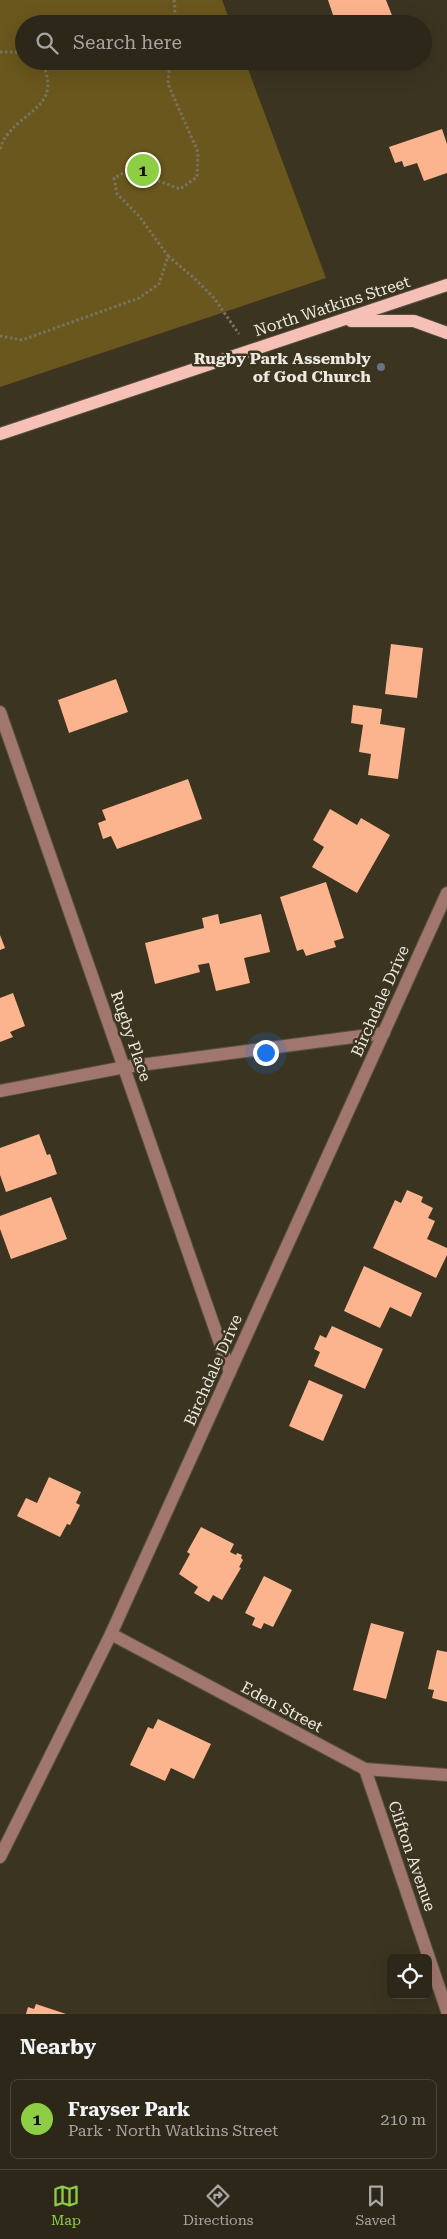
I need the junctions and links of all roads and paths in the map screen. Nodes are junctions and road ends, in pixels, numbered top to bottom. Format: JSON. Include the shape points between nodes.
{"nodes":[{"id":1,"x":174,"y":0,"type":"edge"},
{"id":2,"x":175,"y":15,"type":"edge"},
{"id":3,"x":0,"y":52,"type":"edge"},
{"id":4,"x":15,"y":52,"type":"edge"},
{"id":5,"x":46,"y":70,"type":"edge"},
{"id":6,"x":169,"y":70,"type":"edge"},
{"id":7,"x":0,"y":149,"type":"edge"},
{"id":8,"x":168,"y":256,"type":"junction"},
{"id":9,"x":447,"y":285,"type":"edge"},
{"id":10,"x":339,"y":321,"type":"junction"},
{"id":11,"x":447,"y":333,"type":"edge"},
{"id":12,"x":0,"y":336,"type":"edge"},
{"id":13,"x":251,"y":350,"type":"junction"},
{"id":14,"x":0,"y":434,"type":"edge"},
{"id":15,"x":0,"y":712,"type":"edge"},
{"id":16,"x":447,"y":893,"type":"edge"},
{"id":17,"x":384,"y":1033,"type":"junction"},
{"id":18,"x":125,"y":1067,"type":"junction"},
{"id":19,"x":0,"y":1091,"type":"edge"},
{"id":20,"x":230,"y":1372,"type":"junction"},
{"id":21,"x":111,"y":1634,"type":"junction"},
{"id":22,"x":365,"y":1769,"type":"junction"},
{"id":23,"x":447,"y":1775,"type":"edge"},
{"id":24,"x":0,"y":1857,"type":"edge"},
{"id":25,"x":447,"y":2011,"type":"edge"}],
"edges":[{"from":1,"to":2,"type":"path"},
{"from":3,"to":4,"type":"path"},
{"from":5,"to":7,"type":"path","via":[[49,78],[44,102],[6,135]]},
{"from":6,"to":8,"type":"path","via":[[168,84],[198,152],[197,177],[180,189],[130,170],[114,178],[117,194],[139,216]]},
{"from":8,"to":12,"type":"path","via":[[159,284],[139,298],[22,340]]},
{"from":8,"to":13,"type":"path","via":[[214,298]]},
{"from":9,"to":10,"type":"main road","name":"North Watkins Street"},
{"from":10,"to":11,"type":"main road","via":[[414,321]]},
{"from":10,"to":13,"type":"main road","name":"North Watkins Street"},
{"from":13,"to":14,"type":"main road","name":"North Watkins Street"},
{"from":15,"to":18,"type":"street","name":"Rugby Place"},
{"from":16,"to":17,"type":"street","name":"Birchdale Drive"},
{"from":17,"to":18,"type":"street"},
{"from":17,"to":20,"type":"street","name":"Birchdale Drive"},
{"from":18,"to":19,"type":"street"},
{"from":18,"to":20,"type":"street","name":"Rugby Place"},
{"from":20,"to":21,"type":"street","name":"Birchdale Drive"},
{"from":21,"to":22,"type":"street","name":"Eden Street"},
{"from":21,"to":24,"type":"street","name":"Birchdale Drive"},
{"from":22,"to":23,"type":"street","name":"Eden Street"},
{"from":22,"to":25,"type":"street","name":"Clifton Avenue"}]}
